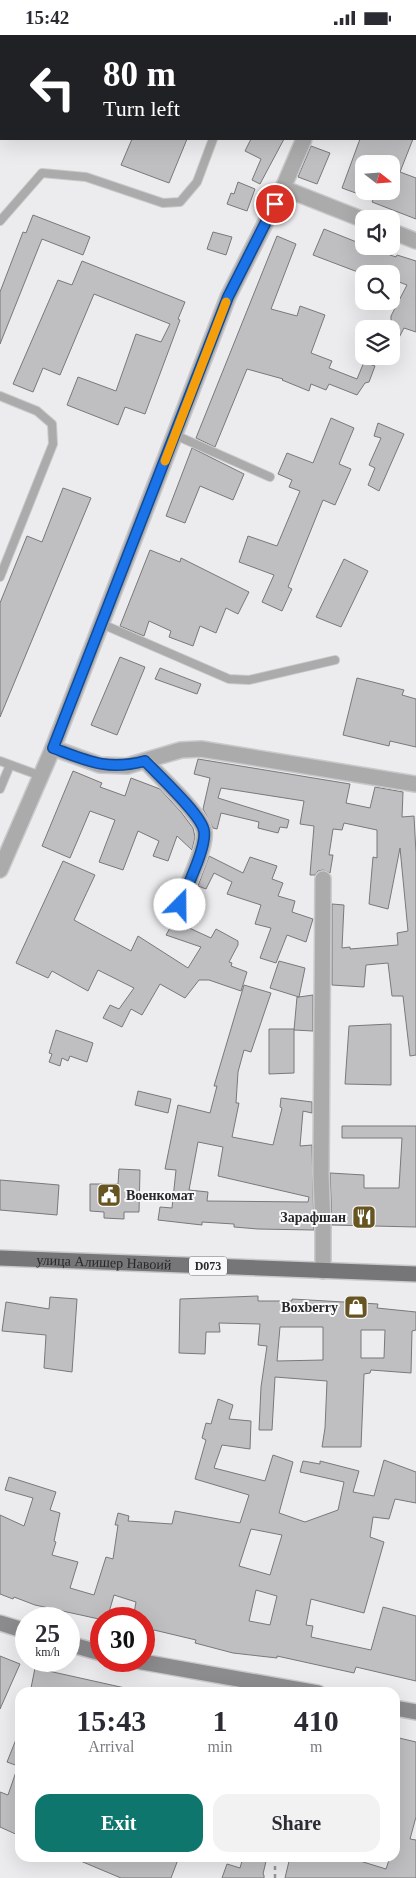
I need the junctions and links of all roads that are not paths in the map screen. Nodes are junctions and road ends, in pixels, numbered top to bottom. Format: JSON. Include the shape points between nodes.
{"nodes":[{"id":1,"x":213,"y":140,"type":"edge"},
{"id":2,"x":304,"y":140,"type":"edge"},
{"id":3,"x":282,"y":189,"type":"junction"},
{"id":4,"x":355,"y":217,"type":"edge"},
{"id":5,"x":0,"y":221,"type":"edge"},
{"id":6,"x":400,"y":235,"type":"edge"},
{"id":7,"x":416,"y":241,"type":"edge"},
{"id":8,"x":0,"y":396,"type":"edge"},
{"id":9,"x":174,"y":435,"type":"junction"},
{"id":10,"x":270,"y":477,"type":"dead end"},
{"id":11,"x":0,"y":577,"type":"edge"},
{"id":12,"x":102,"y":624,"type":"junction"},
{"id":13,"x":335,"y":660,"type":"dead end"},
{"id":14,"x":53,"y":748,"type":"junction"},
{"id":15,"x":0,"y":761,"type":"edge"},
{"id":16,"x":145,"y":761,"type":"junction"},
{"id":17,"x":10,"y":765,"type":"junction"},
{"id":18,"x":42,"y":775,"type":"junction"},
{"id":19,"x":416,"y":784,"type":"edge"},
{"id":20,"x":0,"y":789,"type":"edge"},
{"id":21,"x":0,"y":870,"type":"edge"},
{"id":22,"x":323,"y":879,"type":"dead end"},
{"id":23,"x":180,"y":905,"type":"dead end"},
{"id":24,"x":0,"y":1258,"type":"edge"},
{"id":25,"x":323,"y":1271,"type":"junction"},
{"id":26,"x":416,"y":1274,"type":"edge"},
{"id":27,"x":0,"y":1623,"type":"edge"},
{"id":28,"x":15,"y":1628,"type":"edge"},
{"id":29,"x":155,"y":1664,"type":"edge"},
{"id":30,"x":284,"y":1687,"type":"edge"},
{"id":31,"x":400,"y":1709,"type":"edge"},
{"id":32,"x":416,"y":1712,"type":"edge"}],
"edges":[{"from":1,"to":5,"type":"lane","via":[[197,182],[180,202],[163,203],[86,177],[42,173]]},
{"from":2,"to":3,"type":"street"},
{"from":3,"to":4,"type":"street"},
{"from":3,"to":9,"type":"street","via":[[228,297]]},
{"from":6,"to":7,"type":"street"},
{"from":8,"to":11,"type":"lane","via":[[37,411],[52,424],[53,444]]},
{"from":9,"to":10,"type":"lane"},
{"from":9,"to":12,"type":"street"},
{"from":12,"to":13,"type":"lane","via":[[230,679],[249,680]]},
{"from":12,"to":14,"type":"street"},
{"from":14,"to":16,"type":"street","via":[[100,765],[127,766]]},
{"from":14,"to":18,"type":"street"},
{"from":15,"to":17,"type":"lane"},
{"from":16,"to":19,"type":"street","via":[[181,750],[201,749]]},
{"from":16,"to":23,"type":"street","via":[[198,818],[204,831],[203,846]]},
{"from":17,"to":18,"type":"lane"},
{"from":17,"to":20,"type":"lane"},
{"from":18,"to":21,"type":"street"},
{"from":22,"to":25,"type":"street"},
{"from":24,"to":25,"type":"main road","name":"улица Алишер Навоий","number":"D073"},
{"from":25,"to":26,"type":"main road","name":"улица Алишер Навоий","number":"D073"},
{"from":27,"to":28,"type":"main road"},
{"from":29,"to":30,"type":"main road"},
{"from":31,"to":32,"type":"main road"}]}
